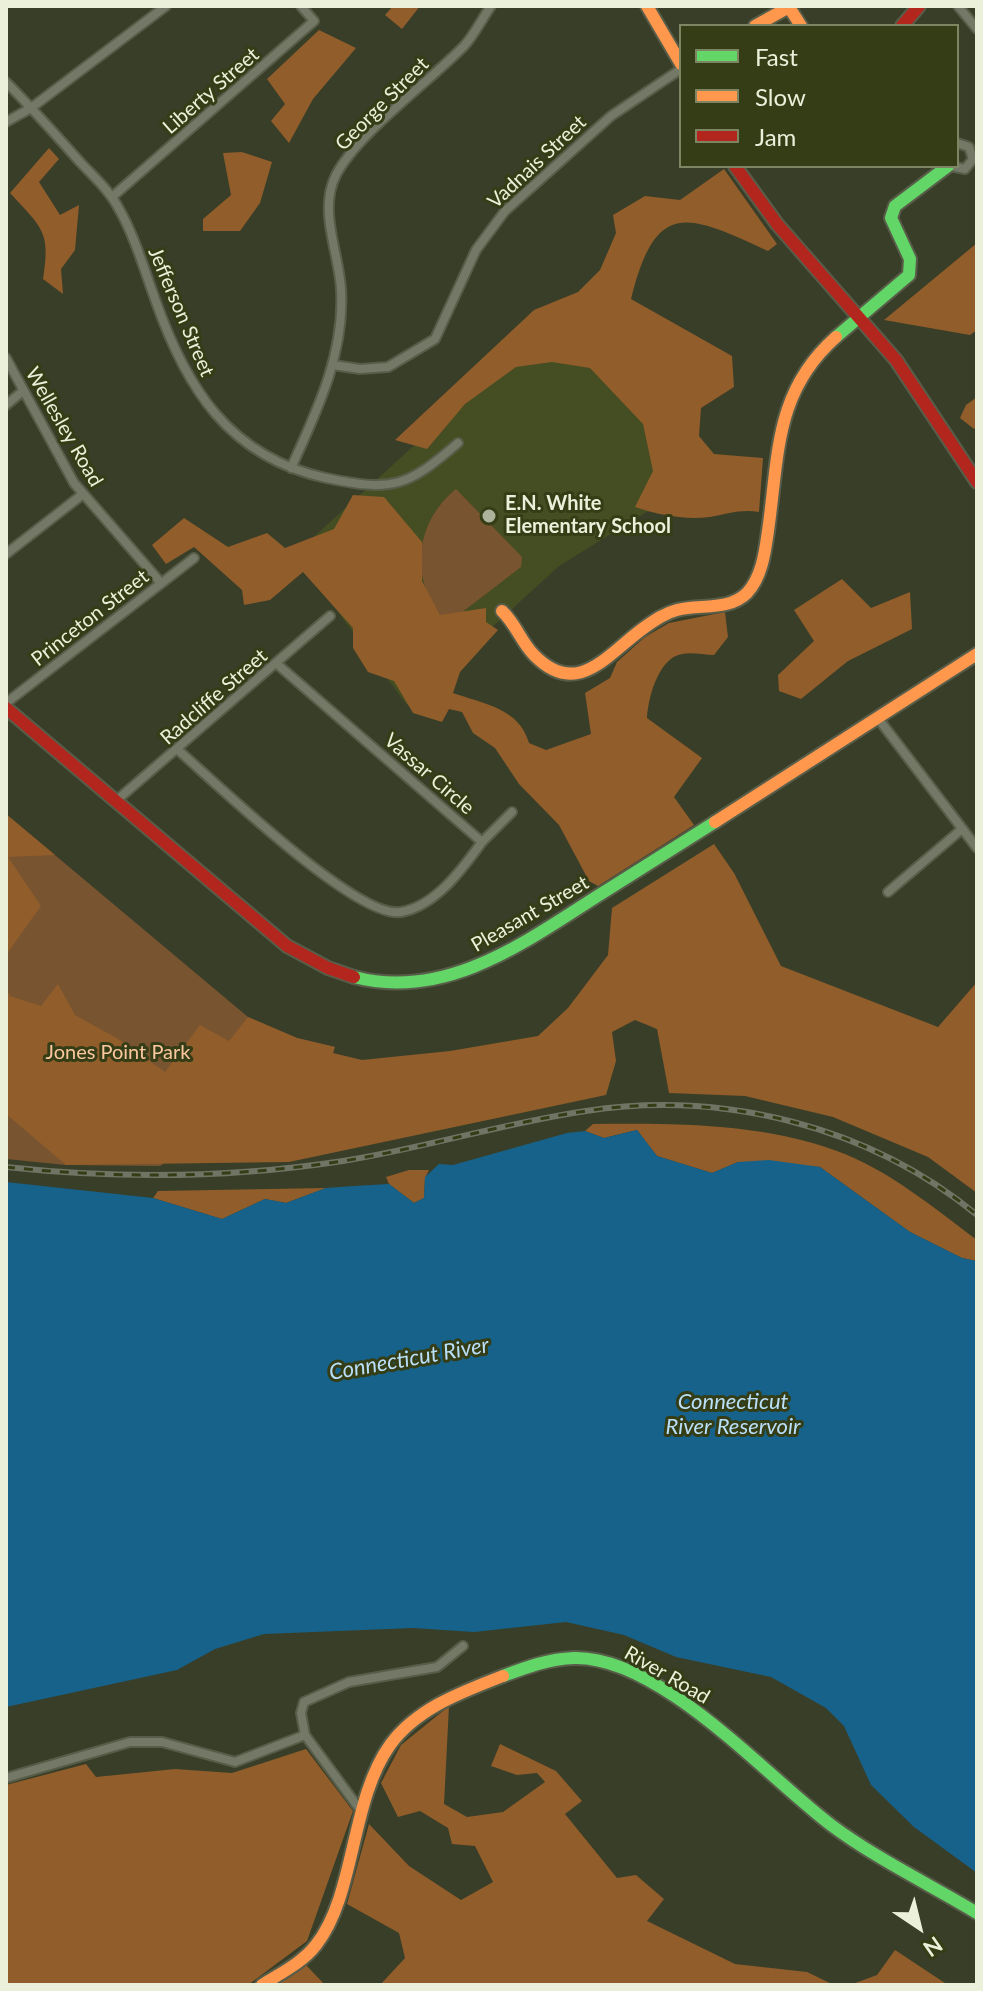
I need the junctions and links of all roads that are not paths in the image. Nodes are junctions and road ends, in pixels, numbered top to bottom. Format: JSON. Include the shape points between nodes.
{"nodes":[{"id":1,"x":166,"y":6,"type":"edge"},
{"id":2,"x":301,"y":6,"type":"edge"},
{"id":3,"x":491,"y":6,"type":"edge"},
{"id":4,"x":647,"y":6,"type":"edge"},
{"id":5,"x":788,"y":6,"type":"edge"},
{"id":6,"x":919,"y":6,"type":"edge"},
{"id":7,"x":958,"y":6,"type":"edge"},
{"id":8,"x":758,"y":24,"type":"edge"},
{"id":9,"x":800,"y":24,"type":"edge"},
{"id":10,"x":904,"y":24,"type":"edge"},
{"id":11,"x":977,"y":29,"type":"edge"},
{"id":12,"x":679,"y":63,"type":"edge"},
{"id":13,"x":679,"y":68,"type":"edge"},
{"id":14,"x":6,"y":82,"type":"edge"},
{"id":15,"x":31,"y":108,"type":"junction"},
{"id":16,"x":6,"y":122,"type":"edge"},
{"id":17,"x":959,"y":144,"type":"edge"},
{"id":18,"x":736,"y":168,"type":"edge"},
{"id":19,"x":946,"y":168,"type":"edge"},
{"id":20,"x":959,"y":168,"type":"edge"},
{"id":21,"x":112,"y":197,"type":"junction"},
{"id":22,"x":860,"y":317,"type":"junction"},
{"id":23,"x":6,"y":358,"type":"edge"},
{"id":24,"x":333,"y":365,"type":"junction"},
{"id":25,"x":23,"y":391,"type":"junction"},
{"id":26,"x":6,"y":405,"type":"edge"},
{"id":27,"x":458,"y":443,"type":"dead end"},
{"id":28,"x":291,"y":468,"type":"junction"},
{"id":29,"x":977,"y":482,"type":"edge"},
{"id":30,"x":83,"y":494,"type":"junction"},
{"id":31,"x":6,"y":554,"type":"edge"},
{"id":32,"x":194,"y":558,"type":"dead end"},
{"id":33,"x":161,"y":583,"type":"junction"},
{"id":34,"x":502,"y":611,"type":"dead end"},
{"id":35,"x":330,"y":616,"type":"dead end"},
{"id":36,"x":977,"y":654,"type":"edge"},
{"id":37,"x":277,"y":664,"type":"junction"},
{"id":38,"x":6,"y":706,"type":"edge"},
{"id":39,"x":877,"y":717,"type":"junction"},
{"id":40,"x":178,"y":750,"type":"junction"},
{"id":41,"x":117,"y":800,"type":"junction"},
{"id":42,"x":512,"y":812,"type":"dead end"},
{"id":43,"x":962,"y":829,"type":"junction"},
{"id":44,"x":482,"y":842,"type":"junction"},
{"id":45,"x":977,"y":848,"type":"edge"},
{"id":46,"x":888,"y":892,"type":"dead end"},
{"id":47,"x":463,"y":1646,"type":"dead end"},
{"id":48,"x":305,"y":1735,"type":"junction"},
{"id":49,"x":6,"y":1778,"type":"edge"},
{"id":50,"x":361,"y":1811,"type":"junction"},
{"id":51,"x":977,"y":1913,"type":"edge"},
{"id":52,"x":262,"y":1985,"type":"edge"}],
"edges":[{"from":1,"to":15,"type":"street"},
{"from":2,"to":21,"type":"street","name":"Liberty Street","via":[[314,21]]},
{"from":3,"to":24,"type":"street","name":"George Street","via":[[466,44],[358,147],[335,176],[329,209],[341,289]]},
{"from":4,"to":12,"type":"street"},
{"from":5,"to":8,"type":"street"},
{"from":5,"to":9,"type":"street"},
{"from":6,"to":10,"type":"street"},
{"from":7,"to":11,"type":"street"},
{"from":13,"to":24,"type":"street","name":"Vadnais Street","via":[[611,116],[505,211],[476,250],[435,339],[388,367]]},
{"from":14,"to":15,"type":"street","name":"Jefferson Street"},
{"from":15,"to":16,"type":"street"},
{"from":15,"to":21,"type":"street","name":"Jefferson Street"},
{"from":17,"to":20,"type":"street","via":[[969,147],[973,159],[965,169]]},
{"from":18,"to":22,"type":"street","via":[[777,224]]},
{"from":19,"to":22,"type":"street","via":[[895,206],[891,218],[910,259],[909,275]]},
{"from":21,"to":28,"type":"street","name":"Jefferson Street","via":[[197,392],[222,425]]},
{"from":22,"to":29,"type":"street","via":[[896,360]]},
{"from":22,"to":34,"type":"street","via":[[806,368],[788,403],[762,565],[750,591],[736,601],[671,611],[589,671],[570,677],[548,669]]},
{"from":23,"to":25,"type":"street","name":"Wellesley Road"},
{"from":24,"to":28,"type":"street","name":"George Street"},
{"from":25,"to":26,"type":"street"},
{"from":25,"to":30,"type":"street","name":"Wellesley Road"},
{"from":27,"to":28,"type":"street","name":"Jefferson Street","via":[[413,479],[396,485],[367,485]]},
{"from":30,"to":31,"type":"street"},
{"from":30,"to":33,"type":"street","name":"Wellesley Road"},
{"from":32,"to":33,"type":"street","name":"Princeton Street"},
{"from":33,"to":38,"type":"street","name":"Princeton Street"},
{"from":35,"to":37,"type":"street","name":"Radcliffe Street"},
{"from":36,"to":39,"type":"street","name":"Pleasant Street"},
{"from":37,"to":40,"type":"street","name":"Radcliffe Street"},
{"from":37,"to":44,"type":"street","name":"Vassar Circle"},
{"from":38,"to":41,"type":"street","name":"Pleasant Street"},
{"from":39,"to":41,"type":"street","name":"Pleasant Street","via":[[558,924],[477,968],[444,979],[389,983],[342,974],[287,946]]},
{"from":39,"to":43,"type":"street"},
{"from":40,"to":41,"type":"street","name":"Radcliffe Street"},
{"from":40,"to":44,"type":"street","name":"Vassar Circle","via":[[352,898],[388,913],[402,912],[434,894],[457,875]]},
{"from":42,"to":44,"type":"street"},
{"from":43,"to":45,"type":"street"},
{"from":43,"to":46,"type":"street"},
{"from":47,"to":48,"type":"street","via":[[437,1667],[349,1682],[314,1695],[304,1702],[301,1713]]},
{"from":48,"to":49,"type":"street","via":[[235,1762],[162,1742],[130,1742]]},
{"from":48,"to":50,"type":"street"},
{"from":50,"to":51,"type":"street","name":"River Road","via":[[390,1745],[418,1717],[451,1696],[539,1662],[576,1658],[607,1663],[687,1706],[742,1745],[831,1825]]},
{"from":50,"to":52,"type":"street","name":"River Road","via":[[336,1903],[317,1944]]}]}
